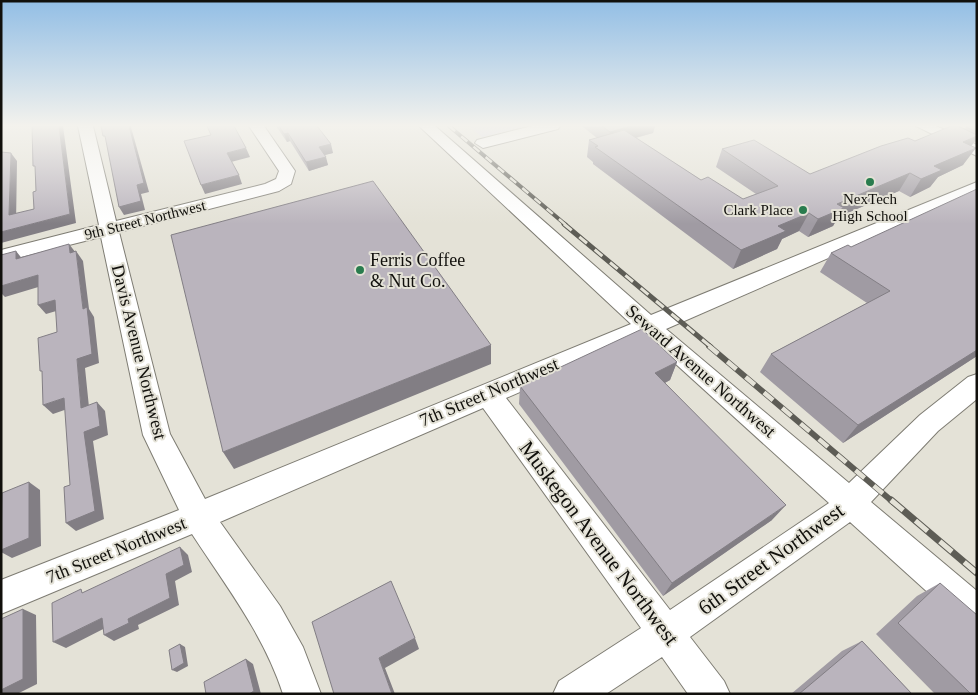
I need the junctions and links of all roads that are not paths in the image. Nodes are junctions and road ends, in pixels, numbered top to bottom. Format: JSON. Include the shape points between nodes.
{"nodes":[{"id":1,"x":93,"y":158,"type":"edge"},
{"id":2,"x":278,"y":158,"type":"edge"},
{"id":3,"x":462,"y":158,"type":"edge"},
{"id":4,"x":977,"y":187,"type":"edge"},
{"id":5,"x":109,"y":229,"type":"junction"},
{"id":6,"x":1,"y":256,"type":"edge"},
{"id":7,"x":647,"y":325,"type":"junction"},
{"id":8,"x":977,"y":384,"type":"edge"},
{"id":9,"x":487,"y":393,"type":"junction"},
{"id":10,"x":850,"y":502,"type":"junction"},
{"id":11,"x":198,"y":516,"type":"junction"},
{"id":12,"x":1,"y":597,"type":"edge"},
{"id":13,"x":977,"y":614,"type":"edge"},
{"id":14,"x":666,"y":633,"type":"junction"},
{"id":15,"x":302,"y":694,"type":"edge"},
{"id":16,"x":572,"y":694,"type":"edge"},
{"id":17,"x":711,"y":694,"type":"edge"}],
"edges":[{"from":1,"to":5,"type":"street","name":"Davis Avenue Northwest"},
{"from":2,"to":5,"type":"street","name":"9th Street Northwest","via":[[287,171],[287,179],[283,183]]},
{"from":3,"to":7,"type":"street","name":"Seward Avenue Northwest"},
{"from":4,"to":7,"type":"street","name":"7th Street Northwest"},
{"from":5,"to":6,"type":"street","name":"9th Street Northwest"},
{"from":5,"to":11,"type":"street","name":"Davis Avenue Northwest","via":[[157,435]]},
{"from":7,"to":9,"type":"street","name":"7th Street Northwest"},
{"from":7,"to":10,"type":"street","name":"Seward Avenue Northwest"},
{"from":8,"to":10,"type":"street","name":"6th Street Northwest","via":[[929,423]]},
{"from":9,"to":11,"type":"street","name":"7th Street Northwest"},
{"from":9,"to":14,"type":"street","name":"Muskegon Avenue Northwest"},
{"from":10,"to":13,"type":"street","name":"Seward Avenue Northwest"},
{"from":10,"to":14,"type":"street","name":"6th Street Northwest","via":[[835,517]]},
{"from":11,"to":12,"type":"street","name":"7th Street Northwest"},
{"from":11,"to":15,"type":"street","name":"Davis Avenue Northwest","via":[[268,618],[290,660]]},
{"from":14,"to":16,"type":"street","name":"6th Street Northwest"},
{"from":14,"to":17,"type":"street","name":"Muskegon Avenue Northwest"}]}
